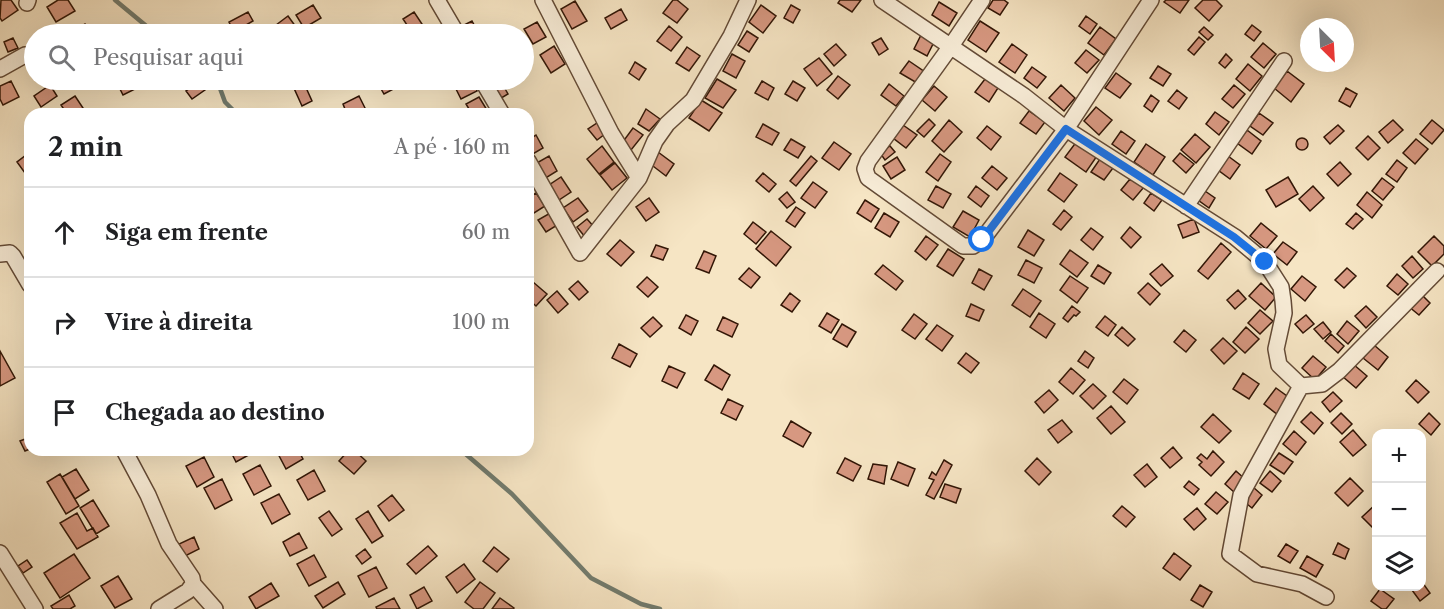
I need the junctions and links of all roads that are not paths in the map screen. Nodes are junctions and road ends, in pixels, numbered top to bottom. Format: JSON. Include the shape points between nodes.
{"nodes":[{"id":1,"x":437,"y":0,"type":"edge"},
{"id":2,"x":543,"y":0,"type":"edge"},
{"id":3,"x":748,"y":0,"type":"edge"},
{"id":4,"x":882,"y":0,"type":"edge"},
{"id":5,"x":982,"y":0,"type":"edge"},
{"id":6,"x":1151,"y":0,"type":"edge"},
{"id":7,"x":451,"y":24,"type":"edge"},
{"id":8,"x":951,"y":46,"type":"junction"},
{"id":9,"x":24,"y":56,"type":"edge"},
{"id":10,"x":1284,"y":61,"type":"dead end"},
{"id":11,"x":0,"y":69,"type":"edge"},
{"id":12,"x":488,"y":90,"type":"edge"},
{"id":13,"x":498,"y":108,"type":"edge"},
{"id":14,"x":1066,"y":129,"type":"junction"},
{"id":15,"x":534,"y":172,"type":"edge"},
{"id":16,"x":639,"y":178,"type":"junction"},
{"id":17,"x":1186,"y":206,"type":"junction"},
{"id":18,"x":1,"y":254,"type":"edge"},
{"id":19,"x":1437,"y":270,"type":"dead end"},
{"id":20,"x":24,"y":274,"type":"edge"},
{"id":21,"x":1301,"y":386,"type":"junction"},
{"id":22,"x":127,"y":456,"type":"edge"},
{"id":23,"x":0,"y":553,"type":"edge"},
{"id":24,"x":4,"y":565,"type":"edge"},
{"id":25,"x":193,"y":584,"type":"junction"},
{"id":26,"x":1326,"y":597,"type":"dead end"},
{"id":27,"x":35,"y":609,"type":"edge"},
{"id":28,"x":159,"y":609,"type":"edge"},
{"id":29,"x":215,"y":609,"type":"edge"}],
"edges":[{"from":1,"to":7,"type":"street"},
{"from":2,"to":16,"type":"street","via":[[611,133]]},
{"from":3,"to":16,"type":"street","via":[[693,100],[655,141]]},
{"from":4,"to":8,"type":"street"},
{"from":5,"to":8,"type":"street"},
{"from":6,"to":14,"type":"street"},
{"from":8,"to":14,"type":"street"},
{"from":8,"to":14,"type":"street","via":[[868,161],[868,178],[963,246],[973,246],[982,240]]},
{"from":9,"to":11,"type":"street"},
{"from":10,"to":17,"type":"street"},
{"from":12,"to":13,"type":"street"},
{"from":14,"to":17,"type":"street"},
{"from":15,"to":16,"type":"street","via":[[580,253]]},
{"from":17,"to":21,"type":"street","via":[[1234,237],[1272,270],[1281,287],[1284,313],[1276,349],[1279,365]]},
{"from":18,"to":20,"type":"street","via":[[14,256]]},
{"from":19,"to":21,"type":"street","via":[[1339,371],[1322,384]]},
{"from":21,"to":26,"type":"street","via":[[1241,495],[1230,554],[1257,574],[1302,584]]},
{"from":22,"to":25,"type":"street","via":[[169,544]]},
{"from":23,"to":24,"type":"street"},
{"from":24,"to":27,"type":"street"},
{"from":25,"to":28,"type":"street"},
{"from":25,"to":29,"type":"street"}]}
